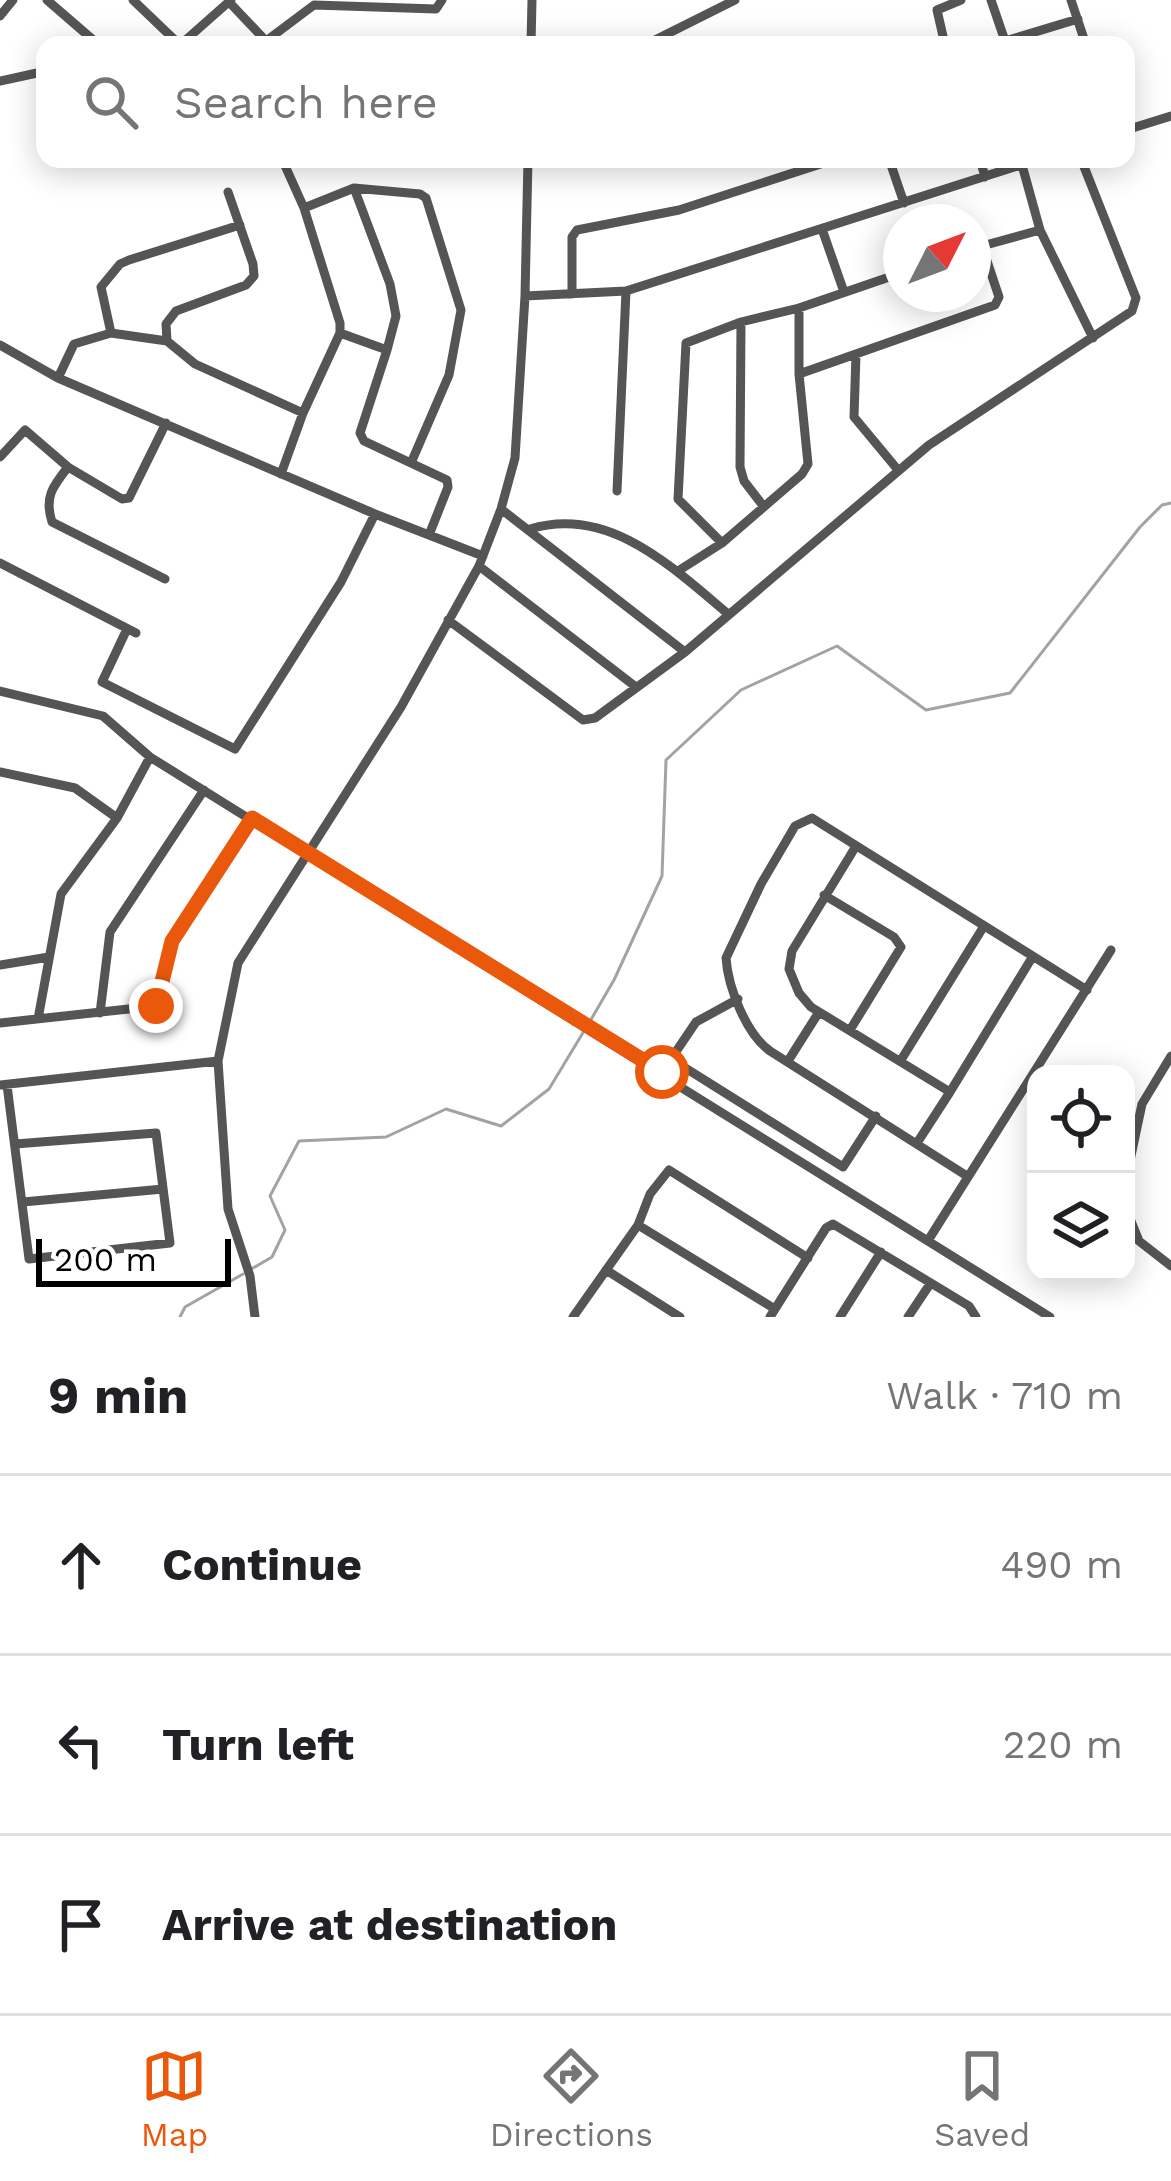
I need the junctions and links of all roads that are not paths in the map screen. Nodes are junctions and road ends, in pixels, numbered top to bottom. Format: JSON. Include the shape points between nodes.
{"nodes":[{"id":1,"x":13,"y":0,"type":"edge"},
{"id":2,"x":47,"y":0,"type":"edge"},
{"id":3,"x":442,"y":0,"type":"edge"},
{"id":4,"x":532,"y":0,"type":"edge"},
{"id":5,"x":735,"y":0,"type":"edge"},
{"id":6,"x":961,"y":0,"type":"edge"},
{"id":7,"x":991,"y":0,"type":"edge"},
{"id":8,"x":1071,"y":0,"type":"edge"},
{"id":9,"x":230,"y":1,"type":"edge"},
{"id":10,"x":140,"y":2,"type":"edge"},
{"id":11,"x":0,"y":16,"type":"edge"},
{"id":12,"x":1078,"y":19,"type":"junction"},
{"id":13,"x":89,"y":36,"type":"edge"},
{"id":14,"x":172,"y":36,"type":"edge"},
{"id":15,"x":190,"y":36,"type":"edge"},
{"id":16,"x":262,"y":36,"type":"edge"},
{"id":17,"x":273,"y":36,"type":"edge"},
{"id":18,"x":531,"y":36,"type":"edge"},
{"id":19,"x":663,"y":36,"type":"edge"},
{"id":20,"x":943,"y":36,"type":"edge"},
{"id":21,"x":1003,"y":36,"type":"edge"},
{"id":22,"x":1022,"y":36,"type":"edge"},
{"id":23,"x":1083,"y":36,"type":"edge"},
{"id":24,"x":36,"y":73,"type":"edge"},
{"id":25,"x":0,"y":81,"type":"edge"},
{"id":26,"x":1171,"y":116,"type":"edge"},
{"id":27,"x":1135,"y":127,"type":"edge"},
{"id":28,"x":286,"y":168,"type":"edge"},
{"id":29,"x":528,"y":168,"type":"edge"},
{"id":30,"x":808,"y":168,"type":"edge"},
{"id":31,"x":893,"y":168,"type":"edge"},
{"id":32,"x":982,"y":168,"type":"edge"},
{"id":33,"x":1013,"y":168,"type":"edge"},
{"id":34,"x":1023,"y":168,"type":"edge"},
{"id":35,"x":1085,"y":168,"type":"edge"},
{"id":36,"x":985,"y":177,"type":"junction"},
{"id":37,"x":354,"y":188,"type":"junction"},
{"id":38,"x":228,"y":192,"type":"dead end"},
{"id":39,"x":904,"y":203,"type":"junction"},
{"id":40,"x":304,"y":208,"type":"junction"},
{"id":41,"x":240,"y":225,"type":"junction"},
{"id":42,"x":822,"y":229,"type":"junction"},
{"id":43,"x":1040,"y":230,"type":"junction"},
{"id":44,"x":991,"y":244,"type":"edge"},
{"id":45,"x":883,"y":279,"type":"edge"},
{"id":46,"x":991,"y":279,"type":"edge"},
{"id":47,"x":626,"y":291,"type":"junction"},
{"id":48,"x":844,"y":292,"type":"junction"},
{"id":49,"x":572,"y":294,"type":"junction"},
{"id":50,"x":525,"y":296,"type":"junction"},
{"id":51,"x":991,"y":306,"type":"edge"},
{"id":52,"x":799,"y":308,"type":"junction"},
{"id":53,"x":975,"y":312,"type":"edge"},
{"id":54,"x":741,"y":322,"type":"junction"},
{"id":55,"x":111,"y":333,"type":"junction"},
{"id":56,"x":340,"y":333,"type":"junction"},
{"id":57,"x":1094,"y":338,"type":"junction"},
{"id":58,"x":167,"y":341,"type":"junction"},
{"id":59,"x":0,"y":345,"type":"edge"},
{"id":60,"x":387,"y":350,"type":"junction"},
{"id":61,"x":856,"y":354,"type":"junction"},
{"id":62,"x":799,"y":374,"type":"junction"},
{"id":63,"x":58,"y":378,"type":"junction"},
{"id":64,"x":303,"y":413,"type":"junction"},
{"id":65,"x":166,"y":423,"type":"junction"},
{"id":66,"x":0,"y":457,"type":"edge"},
{"id":67,"x":411,"y":463,"type":"junction"},
{"id":68,"x":68,"y":467,"type":"junction"},
{"id":69,"x":898,"y":470,"type":"junction"},
{"id":70,"x":281,"y":474,"type":"junction"},
{"id":71,"x":617,"y":490,"type":"dead end"},
{"id":72,"x":764,"y":506,"type":"junction"},
{"id":73,"x":501,"y":509,"type":"junction"},
{"id":74,"x":375,"y":514,"type":"junction"},
{"id":75,"x":530,"y":529,"type":"junction"},
{"id":76,"x":429,"y":535,"type":"junction"},
{"id":77,"x":722,"y":543,"type":"junction"},
{"id":78,"x":481,"y":561,"type":"junction"},
{"id":79,"x":0,"y":563,"type":"edge"},
{"id":80,"x":678,"y":572,"type":"junction"},
{"id":81,"x":165,"y":579,"type":"dead end"},
{"id":82,"x":728,"y":613,"type":"junction"},
{"id":83,"x":448,"y":620,"type":"junction"},
{"id":84,"x":685,"y":652,"type":"junction"},
{"id":85,"x":636,"y":687,"type":"junction"},
{"id":86,"x":0,"y":691,"type":"edge"},
{"id":87,"x":150,"y":757,"type":"junction"},
{"id":88,"x":0,"y":772,"type":"edge"},
{"id":89,"x":204,"y":790,"type":"junction"},
{"id":90,"x":117,"y":818,"type":"junction"},
{"id":91,"x":252,"y":818,"type":"junction"},
{"id":92,"x":856,"y":846,"type":"junction"},
{"id":93,"x":309,"y":855,"type":"junction"},
{"id":94,"x":824,"y":896,"type":"junction"},
{"id":95,"x":984,"y":926,"type":"junction"},
{"id":96,"x":1111,"y":950,"type":"dead end"},
{"id":97,"x":1034,"y":956,"type":"junction"},
{"id":98,"x":49,"y":958,"type":"junction"},
{"id":99,"x":0,"y":965,"type":"edge"},
{"id":100,"x":1087,"y":990,"type":"junction"},
{"id":101,"x":738,"y":999,"type":"junction"},
{"id":102,"x":819,"y":1012,"type":"junction"},
{"id":103,"x":100,"y":1013,"type":"junction"},
{"id":104,"x":38,"y":1019,"type":"junction"},
{"id":105,"x":0,"y":1023,"type":"edge"},
{"id":106,"x":850,"y":1030,"type":"junction"},
{"id":107,"x":1171,"y":1056,"type":"edge"},
{"id":108,"x":671,"y":1059,"type":"junction"},
{"id":109,"x":901,"y":1060,"type":"junction"},
{"id":110,"x":218,"y":1061,"type":"junction"},
{"id":111,"x":788,"y":1061,"type":"junction"},
{"id":112,"x":662,"y":1072,"type":"junction"},
{"id":113,"x":3,"y":1085,"type":"edge"},
{"id":114,"x":950,"y":1092,"type":"junction"},
{"id":115,"x":876,"y":1116,"type":"junction"},
{"id":116,"x":917,"y":1143,"type":"junction"},
{"id":117,"x":15,"y":1144,"type":"junction"},
{"id":118,"x":1127,"y":1173,"type":"edge"},
{"id":119,"x":967,"y":1176,"type":"junction"},
{"id":120,"x":163,"y":1189,"type":"junction"},
{"id":121,"x":23,"y":1202,"type":"junction"},
{"id":122,"x":638,"y":1225,"type":"junction"},
{"id":123,"x":1135,"y":1231,"type":"edge"},
{"id":124,"x":929,"y":1239,"type":"junction"},
{"id":125,"x":881,"y":1252,"type":"junction"},
{"id":126,"x":808,"y":1258,"type":"junction"},
{"id":127,"x":1171,"y":1266,"type":"edge"},
{"id":128,"x":606,"y":1270,"type":"junction"},
{"id":129,"x":930,"y":1283,"type":"junction"},
{"id":130,"x":772,"y":1313,"type":"edge"},
{"id":131,"x":255,"y":1317,"type":"edge"},
{"id":132,"x":573,"y":1317,"type":"edge"},
{"id":133,"x":680,"y":1317,"type":"edge"},
{"id":134,"x":839,"y":1317,"type":"edge"},
{"id":135,"x":908,"y":1317,"type":"edge"},
{"id":136,"x":976,"y":1317,"type":"edge"},
{"id":137,"x":1050,"y":1317,"type":"edge"}],
"edges":[{"from":1,"to":11,"type":"street"},
{"from":2,"to":13,"type":"street"},
{"from":3,"to":17,"type":"street","via":[[436,10],[314,5]]},
{"from":4,"to":18,"type":"street"},
{"from":5,"to":19,"type":"street"},
{"from":6,"to":20,"type":"street","via":[[937,10]]},
{"from":7,"to":21,"type":"street"},
{"from":8,"to":12,"type":"street"},
{"from":9,"to":15,"type":"street"},
{"from":9,"to":16,"type":"street"},
{"from":10,"to":14,"type":"street"},
{"from":12,"to":22,"type":"street"},
{"from":12,"to":23,"type":"street"},
{"from":24,"to":25,"type":"street"},
{"from":26,"to":27,"type":"street"},
{"from":28,"to":40,"type":"street"},
{"from":29,"to":50,"type":"street"},
{"from":30,"to":49,"type":"street","via":[[679,210],[577,230]]},
{"from":31,"to":39,"type":"street"},
{"from":32,"to":36,"type":"street"},
{"from":33,"to":36,"type":"street"},
{"from":34,"to":43,"type":"street"},
{"from":35,"to":57,"type":"street","via":[[1136,298],[1132,311]]},
{"from":36,"to":39,"type":"street"},
{"from":37,"to":40,"type":"street"},
{"from":37,"to":60,"type":"street","via":[[390,284],[396,316]]},
{"from":37,"to":67,"type":"street","via":[[425,198],[461,310],[449,375]]},
{"from":38,"to":41,"type":"street"},
{"from":39,"to":42,"type":"street"},
{"from":40,"to":56,"type":"street"},
{"from":41,"to":55,"type":"street","via":[[120,264],[101,287]]},
{"from":41,"to":58,"type":"street","via":[[254,276],[176,311]]},
{"from":42,"to":47,"type":"street"},
{"from":42,"to":48,"type":"street"},
{"from":43,"to":44,"type":"street"},
{"from":43,"to":57,"type":"street"},
{"from":45,"to":48,"type":"street"},
{"from":46,"to":51,"type":"street","via":[[999,297]]},
{"from":47,"to":49,"type":"street"},
{"from":47,"to":71,"type":"street"},
{"from":48,"to":52,"type":"street"},
{"from":49,"to":50,"type":"street"},
{"from":50,"to":73,"type":"street","via":[[514,458]]},
{"from":52,"to":54,"type":"street"},
{"from":52,"to":62,"type":"street"},
{"from":53,"to":61,"type":"street"},
{"from":54,"to":72,"type":"street","via":[[740,467]]},
{"from":54,"to":77,"type":"street","via":[[683,348],[678,499]]},
{"from":55,"to":58,"type":"street"},
{"from":55,"to":63,"type":"street","via":[[74,344]]},
{"from":56,"to":60,"type":"street"},
{"from":56,"to":64,"type":"street"},
{"from":57,"to":69,"type":"street"},
{"from":58,"to":64,"type":"street","via":[[196,364]]},
{"from":59,"to":63,"type":"street"},
{"from":60,"to":67,"type":"street","via":[[360,433]]},
{"from":61,"to":62,"type":"street"},
{"from":61,"to":69,"type":"street","via":[[854,417]]},
{"from":62,"to":72,"type":"street","via":[[808,464]]},
{"from":63,"to":65,"type":"street"},
{"from":64,"to":70,"type":"street"},
{"from":65,"to":68,"type":"street","via":[[129,498]]},
{"from":65,"to":70,"type":"street"},
{"from":66,"to":68,"type":"street","via":[[25,430]]},
{"from":67,"to":76,"type":"street","via":[[447,480]]},
{"from":68,"to":81,"type":"street","via":[[49,492],[52,522]]},
{"from":69,"to":82,"type":"street"},
{"from":70,"to":74,"type":"street"},
{"from":72,"to":77,"type":"street"},
{"from":73,"to":75,"type":"street"},
{"from":73,"to":78,"type":"street"},
{"from":74,"to":76,"type":"street"},
{"from":74,"to":79,"type":"street","via":[[235,749],[102,682],[132,631]]},
{"from":75,"to":80,"type":"street","via":[[575,521],[613,530]]},
{"from":75,"to":84,"type":"street"},
{"from":76,"to":78,"type":"street"},
{"from":77,"to":80,"type":"street"},
{"from":78,"to":83,"type":"street"},
{"from":78,"to":85,"type":"street"},
{"from":80,"to":82,"type":"street"},
{"from":82,"to":84,"type":"street"},
{"from":83,"to":85,"type":"street","via":[[583,720]]},
{"from":83,"to":93,"type":"street"},
{"from":84,"to":85,"type":"street"},
{"from":86,"to":87,"type":"street","via":[[103,716]]},
{"from":87,"to":89,"type":"street"},
{"from":87,"to":90,"type":"street"},
{"from":88,"to":90,"type":"street","via":[[75,788]]},
{"from":89,"to":91,"type":"street"},
{"from":89,"to":103,"type":"street","via":[[110,932]]},
{"from":90,"to":98,"type":"street","via":[[61,894]]},
{"from":91,"to":93,"type":"street"},
{"from":91,"to":103,"type":"street","via":[[172,941],[159,1002]]},
{"from":92,"to":94,"type":"street"},
{"from":92,"to":95,"type":"street"},
{"from":92,"to":101,"type":"street","via":[[812,818],[795,826],[729,948]]},
{"from":93,"to":110,"type":"street","via":[[238,963]]},
{"from":93,"to":112,"type":"street"},
{"from":94,"to":102,"type":"street","via":[[789,962],[800,993]]},
{"from":94,"to":106,"type":"street","via":[[901,947]]},
{"from":95,"to":97,"type":"street"},
{"from":95,"to":109,"type":"street"},
{"from":96,"to":100,"type":"street"},
{"from":97,"to":100,"type":"street"},
{"from":97,"to":114,"type":"street"},
{"from":98,"to":99,"type":"street"},
{"from":98,"to":104,"type":"street"},
{"from":100,"to":119,"type":"street"},
{"from":101,"to":108,"type":"street","via":[[696,1022]]},
{"from":101,"to":111,"type":"street","via":[[760,1044]]},
{"from":102,"to":106,"type":"street"},
{"from":102,"to":111,"type":"street"},
{"from":103,"to":104,"type":"street"},
{"from":104,"to":105,"type":"street"},
{"from":106,"to":109,"type":"street"},
{"from":107,"to":118,"type":"street","via":[[1142,1104]]},
{"from":108,"to":112,"type":"street"},
{"from":108,"to":115,"type":"street","via":[[843,1167]]},
{"from":109,"to":114,"type":"street"},
{"from":110,"to":113,"type":"street"},
{"from":110,"to":131,"type":"street","via":[[228,1209]]},
{"from":111,"to":115,"type":"street"},
{"from":112,"to":124,"type":"street"},
{"from":113,"to":117,"type":"street"},
{"from":114,"to":116,"type":"street"},
{"from":115,"to":116,"type":"street"},
{"from":116,"to":119,"type":"street"},
{"from":117,"to":120,"type":"street","via":[[155,1133]]},
{"from":117,"to":121,"type":"street"},
{"from":119,"to":124,"type":"street"},
{"from":120,"to":121,"type":"street"},
{"from":120,"to":121,"type":"street","via":[[166,1245],[29,1259]]},
{"from":122,"to":126,"type":"street","via":[[669,1169]]},
{"from":122,"to":128,"type":"street"},
{"from":122,"to":130,"type":"street"},
{"from":123,"to":127,"type":"street"},
{"from":124,"to":137,"type":"street"},
{"from":125,"to":126,"type":"street","via":[[833,1224]]},
{"from":125,"to":129,"type":"street"},
{"from":125,"to":134,"type":"street"},
{"from":126,"to":130,"type":"street"},
{"from":128,"to":132,"type":"street"},
{"from":128,"to":133,"type":"street"},
{"from":129,"to":135,"type":"street"},
{"from":129,"to":136,"type":"street"}]}
